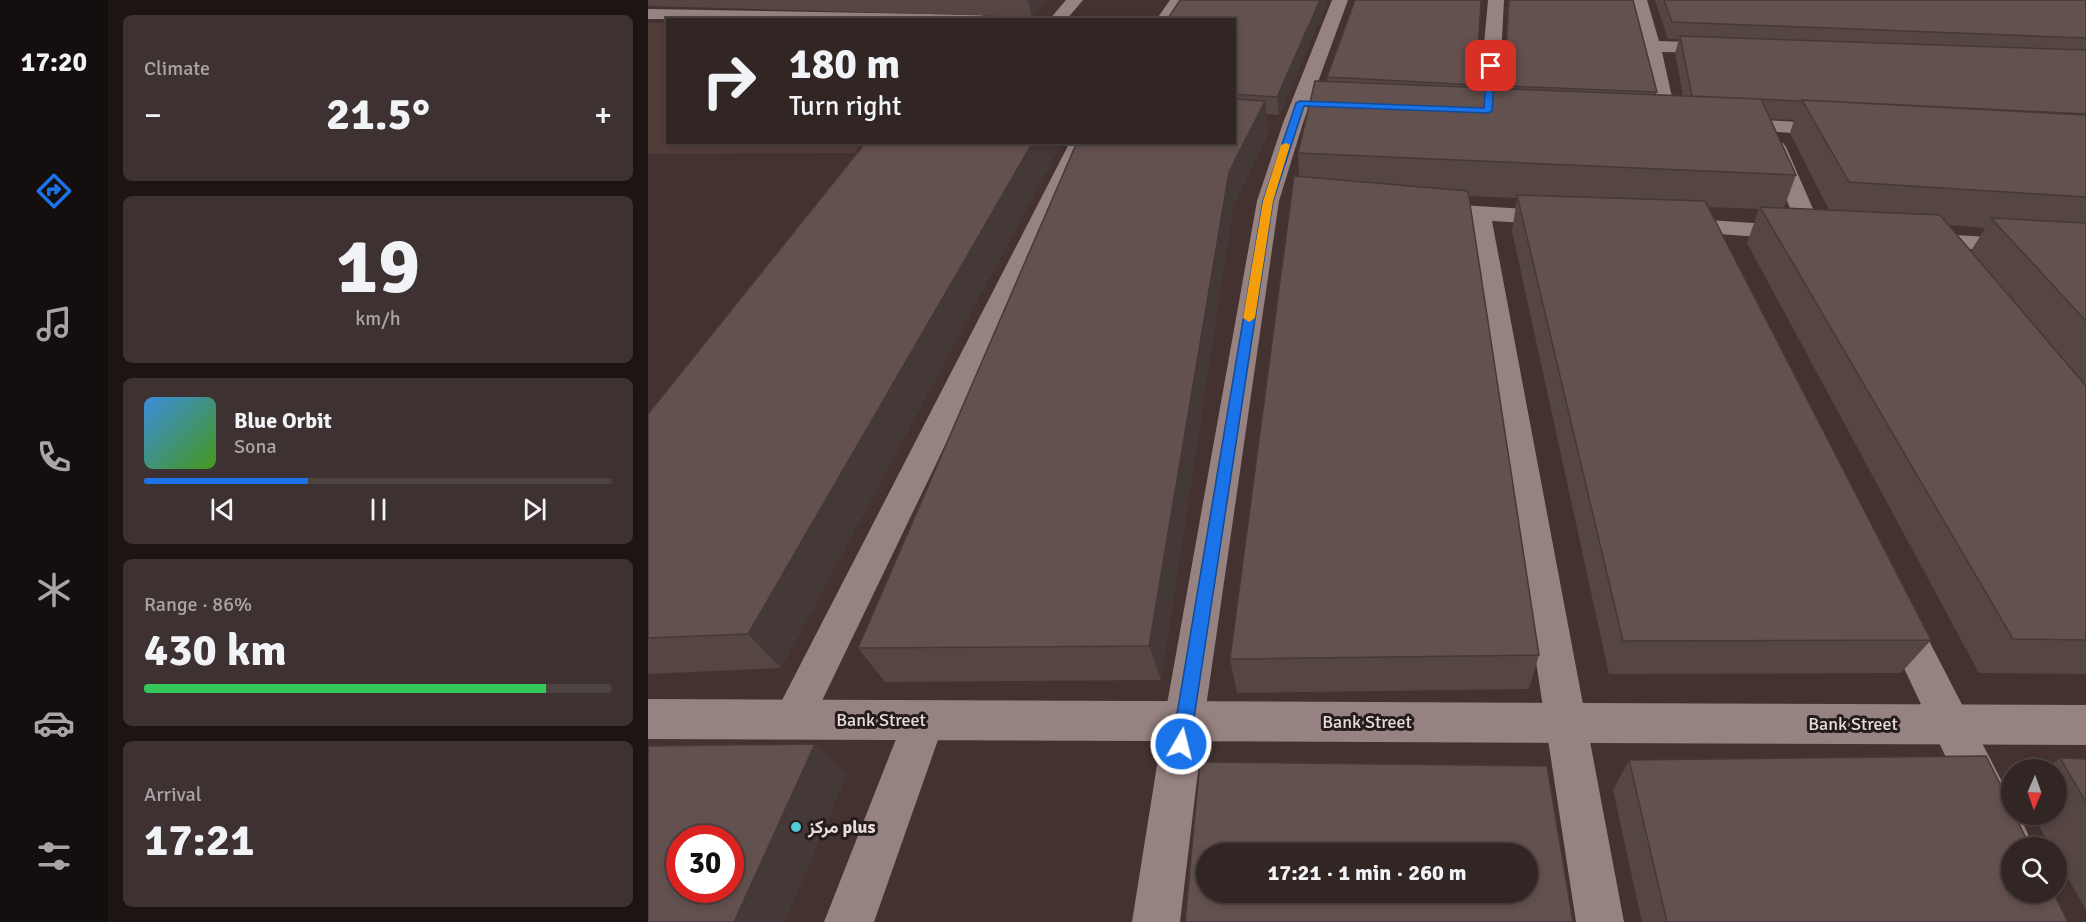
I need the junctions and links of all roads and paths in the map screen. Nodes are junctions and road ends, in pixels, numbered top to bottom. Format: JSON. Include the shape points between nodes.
{"nodes":[{"id":1,"x":1075,"y":0,"type":"edge"},
{"id":2,"x":1178,"y":0,"type":"edge"},
{"id":3,"x":1340,"y":0,"type":"edge"},
{"id":4,"x":1496,"y":0,"type":"edge"},
{"id":5,"x":1639,"y":0,"type":"edge"},
{"id":6,"x":648,"y":14,"type":"edge"},
{"id":7,"x":869,"y":18,"type":"edge"},
{"id":8,"x":1059,"y":18,"type":"edge"},
{"id":9,"x":1165,"y":18,"type":"edge"},
{"id":10,"x":1652,"y":46,"type":"junction"},
{"id":11,"x":1734,"y":49,"type":"edge"},
{"id":12,"x":1464,"y":110,"type":"edge"},
{"id":13,"x":1488,"y":111,"type":"junction"},
{"id":14,"x":1511,"y":112,"type":"edge"},
{"id":15,"x":1643,"y":119,"type":"edge"},
{"id":16,"x":1667,"y":120,"type":"junction"},
{"id":17,"x":1689,"y":122,"type":"edge"},
{"id":18,"x":1712,"y":123,"type":"edge"},
{"id":19,"x":1767,"y":126,"type":"junction"},
{"id":20,"x":1850,"y":131,"type":"edge"},
{"id":21,"x":1081,"y":144,"type":"edge"},
{"id":22,"x":1409,"y":209,"type":"edge"},
{"id":23,"x":1479,"y":213,"type":"junction"},
{"id":24,"x":1585,"y":220,"type":"edge"},
{"id":25,"x":1656,"y":224,"type":"edge"},
{"id":26,"x":1703,"y":227,"type":"junction"},
{"id":27,"x":1902,"y":239,"type":"edge"},
{"id":28,"x":1935,"y":241,"type":"junction"},
{"id":29,"x":2086,"y":250,"type":"edge"},
{"id":30,"x":1719,"y":259,"type":"edge"},
{"id":31,"x":1957,"y":268,"type":"edge"},
{"id":32,"x":1883,"y":587,"type":"edge"},
{"id":33,"x":648,"y":719,"type":"edge"},
{"id":34,"x":793,"y":719,"type":"junction"},
{"id":35,"x":924,"y":720,"type":"junction"},
{"id":36,"x":1184,"y":721,"type":"junction"},
{"id":37,"x":1564,"y":723,"type":"junction"},
{"id":38,"x":1951,"y":724,"type":"junction"},
{"id":39,"x":2086,"y":725,"type":"edge"},
{"id":40,"x":2007,"y":837,"type":"edge"},
{"id":41,"x":849,"y":922,"type":"edge"},
{"id":42,"x":1156,"y":922,"type":"edge"},
{"id":43,"x":1600,"y":922,"type":"edge"}],
"edges":[{"from":1,"to":8,"type":"street"},
{"from":2,"to":9,"type":"street"},
{"from":3,"to":36,"type":"street","via":[[1297,113]]},
{"from":4,"to":13,"type":"street"},
{"from":5,"to":10,"type":"street"},
{"from":6,"to":7,"type":"street"},
{"from":10,"to":11,"type":"street"},
{"from":10,"to":16,"type":"street"},
{"from":12,"to":13,"type":"street"},
{"from":13,"to":14,"type":"street"},
{"from":15,"to":16,"type":"street"},
{"from":16,"to":17,"type":"street"},
{"from":18,"to":19,"type":"street"},
{"from":19,"to":20,"type":"street"},
{"from":19,"to":26,"type":"street","via":[[1823,234]]},
{"from":21,"to":34,"type":"street"},
{"from":22,"to":23,"type":"street"},
{"from":23,"to":24,"type":"street"},
{"from":23,"to":37,"type":"street"},
{"from":25,"to":26,"type":"street"},
{"from":26,"to":30,"type":"street"},
{"from":27,"to":28,"type":"street"},
{"from":28,"to":29,"type":"street"},
{"from":28,"to":31,"type":"street"},
{"from":32,"to":38,"type":"street"},
{"from":33,"to":34,"type":"main road","name":"Bank Street"},
{"from":34,"to":35,"type":"main road","name":"Bank Street"},
{"from":35,"to":36,"type":"main road","name":"Bank Street"},
{"from":35,"to":41,"type":"main road"},
{"from":36,"to":37,"type":"main road","name":"Bank Street"},
{"from":36,"to":42,"type":"street"},
{"from":37,"to":38,"type":"main road","name":"Bank Street"},
{"from":37,"to":43,"type":"street"},
{"from":38,"to":39,"type":"main road","name":"Bank Street"},
{"from":38,"to":40,"type":"street"}]}
